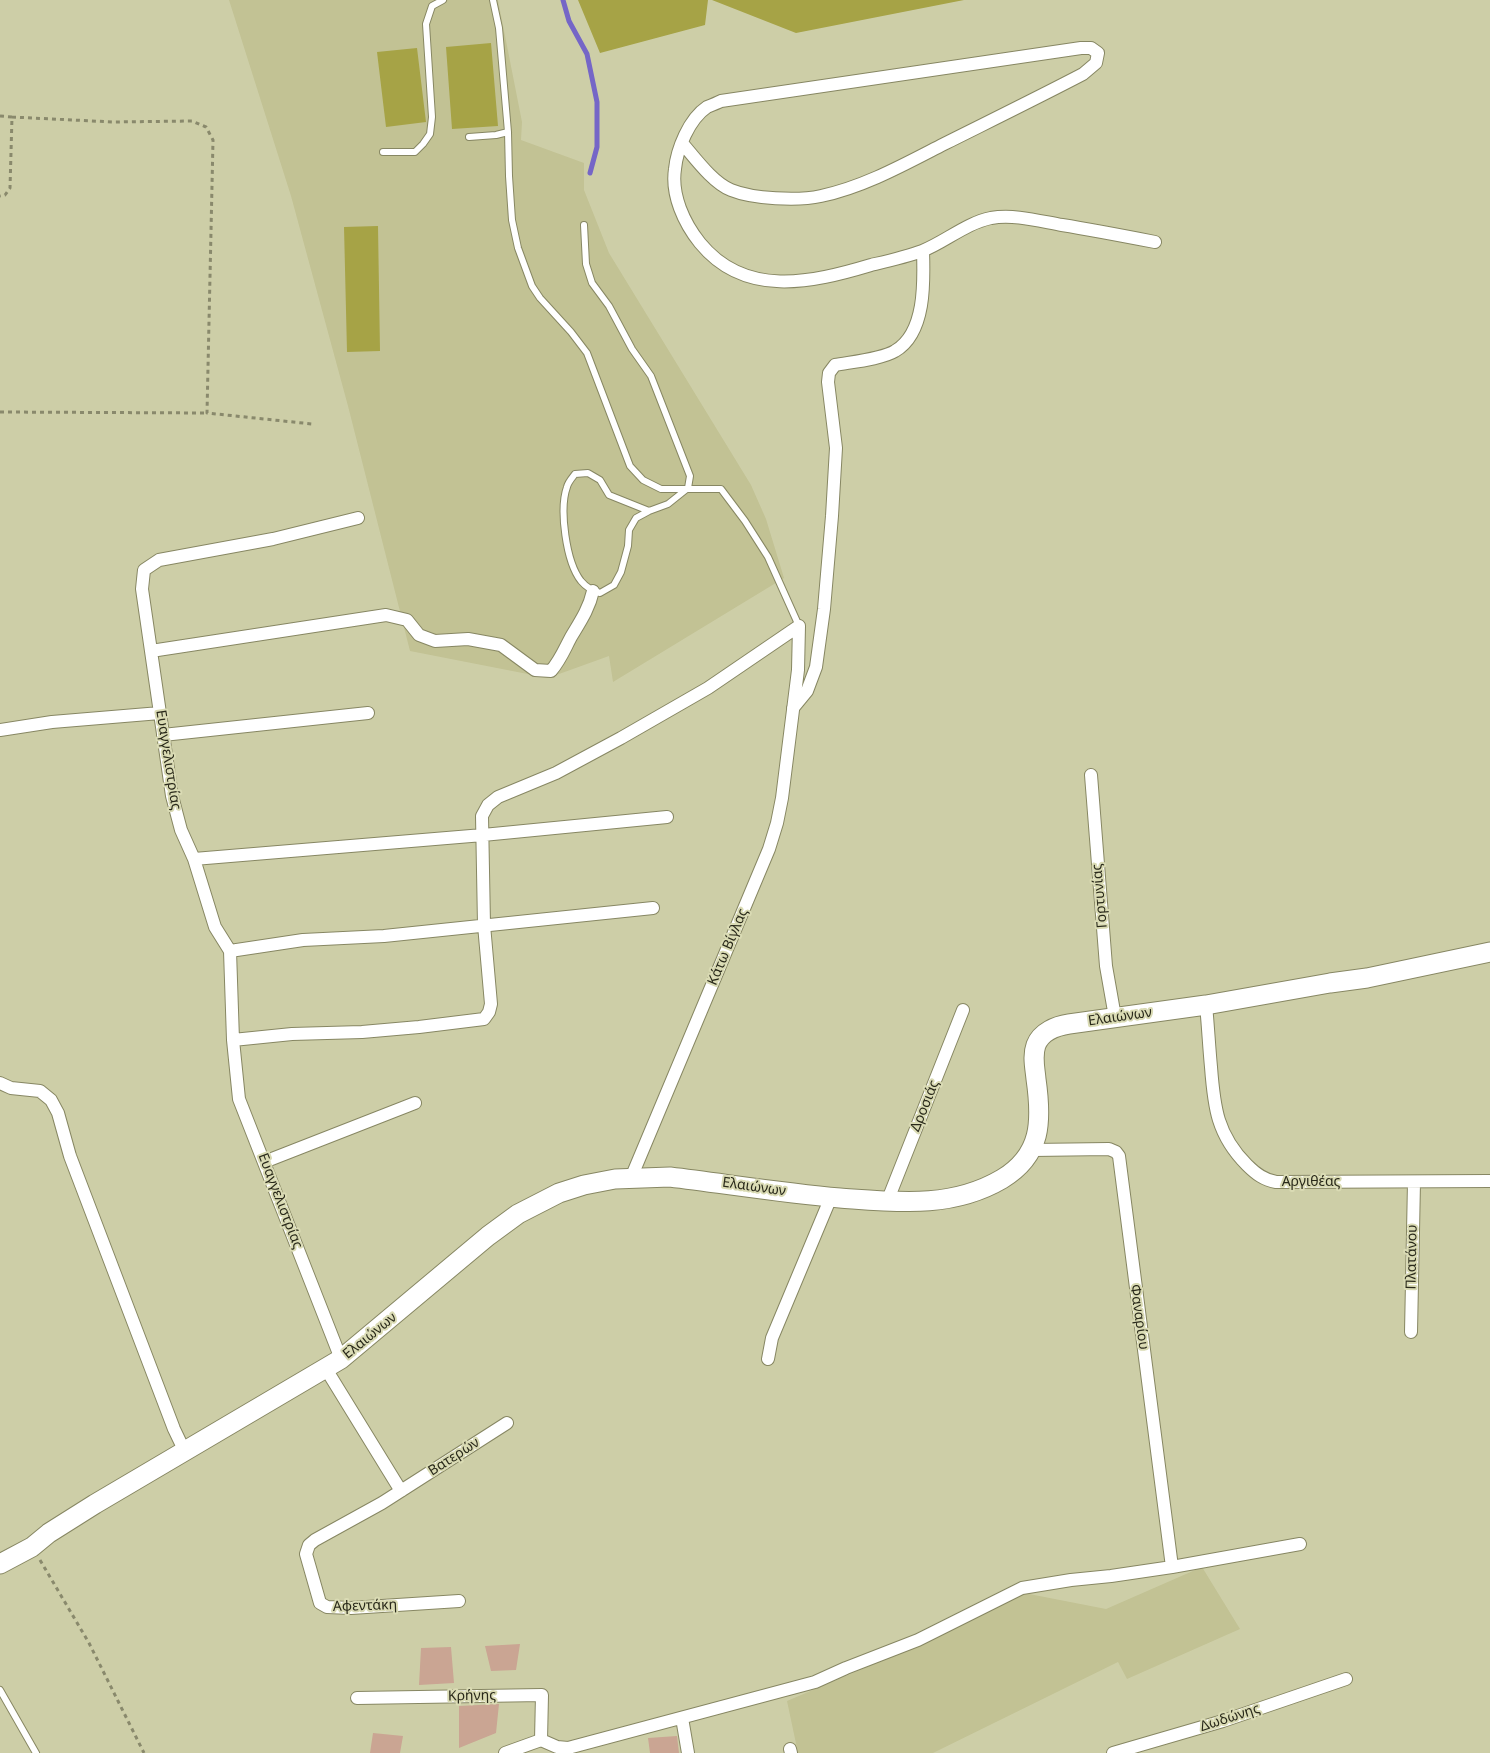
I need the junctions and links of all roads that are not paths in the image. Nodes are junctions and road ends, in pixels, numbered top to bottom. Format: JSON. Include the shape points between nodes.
{"nodes":[{"id":1,"x":443,"y":0,"type":"edge"},
{"id":2,"x":492,"y":0,"type":"edge"},
{"id":3,"x":508,"y":132,"type":"junction"},
{"id":4,"x":469,"y":137,"type":"dead end"},
{"id":5,"x":682,"y":143,"type":"junction"},
{"id":6,"x":383,"y":152,"type":"dead end"},
{"id":7,"x":584,"y":225,"type":"dead end"},
{"id":8,"x":1155,"y":242,"type":"dead end"},
{"id":9,"x":923,"y":250,"type":"junction"},
{"id":10,"x":688,"y":488,"type":"junction"},
{"id":11,"x":649,"y":511,"type":"junction"},
{"id":12,"x":358,"y":518,"type":"dead end"},
{"id":13,"x":593,"y":591,"type":"junction"},
{"id":14,"x":799,"y":626,"type":"junction"},
{"id":15,"x":151,"y":651,"type":"junction"},
{"id":16,"x":793,"y":708,"type":"junction"},
{"id":17,"x":160,"y":713,"type":"junction"},
{"id":18,"x":368,"y":713,"type":"dead end"},
{"id":19,"x":0,"y":730,"type":"edge"},
{"id":20,"x":163,"y":735,"type":"junction"},
{"id":21,"x":1091,"y":775,"type":"dead end"},
{"id":22,"x":667,"y":817,"type":"dead end"},
{"id":23,"x":483,"y":835,"type":"junction"},
{"id":24,"x":194,"y":859,"type":"junction"},
{"id":25,"x":653,"y":908,"type":"dead end"},
{"id":26,"x":484,"y":925,"type":"junction"},
{"id":27,"x":230,"y":951,"type":"junction"},
{"id":28,"x":1490,"y":952,"type":"edge"},
{"id":29,"x":1206,"y":1005,"type":"junction"},
{"id":30,"x":963,"y":1010,"type":"dead end"},
{"id":31,"x":1115,"y":1017,"type":"junction"},
{"id":32,"x":233,"y":1040,"type":"junction"},
{"id":33,"x":0,"y":1083,"type":"edge"},
{"id":34,"x":415,"y":1103,"type":"dead end"},
{"id":35,"x":1032,"y":1150,"type":"junction"},
{"id":36,"x":264,"y":1162,"type":"junction"},
{"id":37,"x":631,"y":1178,"type":"junction"},
{"id":38,"x":1490,"y":1181,"type":"edge"},
{"id":39,"x":1414,"y":1182,"type":"junction"},
{"id":40,"x":831,"y":1197,"type":"junction"},
{"id":41,"x":887,"y":1202,"type":"junction"},
{"id":42,"x":1411,"y":1332,"type":"dead end"},
{"id":43,"x":768,"y":1359,"type":"dead end"},
{"id":44,"x":334,"y":1364,"type":"junction"},
{"id":45,"x":507,"y":1423,"type":"dead end"},
{"id":46,"x":184,"y":1452,"type":"junction"},
{"id":47,"x":402,"y":1491,"type":"junction"},
{"id":48,"x":1300,"y":1544,"type":"dead end"},
{"id":49,"x":0,"y":1564,"type":"edge"},
{"id":50,"x":1172,"y":1567,"type":"junction"},
{"id":51,"x":459,"y":1601,"type":"dead end"},
{"id":52,"x":1346,"y":1679,"type":"dead end"},
{"id":53,"x":0,"y":1690,"type":"edge"},
{"id":54,"x":357,"y":1698,"type":"dead end"},
{"id":55,"x":682,"y":1718,"type":"junction"},
{"id":56,"x":541,"y":1740,"type":"junction"},
{"id":57,"x":576,"y":1750,"type":"edge"},
{"id":58,"x":36,"y":1753,"type":"edge"},
{"id":59,"x":505,"y":1753,"type":"edge"},
{"id":60,"x":688,"y":1753,"type":"edge"},
{"id":61,"x":1113,"y":1753,"type":"edge"}],
"edges":[{"from":1,"to":6,"type":"lane","via":[[432,6],[426,24],[432,117],[430,134],[415,152]]},
{"from":2,"to":3,"type":"lane","via":[[499,28]]},
{"from":3,"to":4,"type":"lane"},
{"from":3,"to":10,"type":"lane","via":[[512,220],[532,286],[587,353],[630,466],[643,480],[661,489]]},
{"from":5,"to":5,"type":"street","via":[[693,122],[706,108],[721,101],[1081,48],[1098,52],[1096,63],[1083,74],[1038,98],[855,186],[819,197],[745,196],[729,190]]},
{"from":5,"to":9,"type":"street","via":[[674,177],[680,208],[692,234],[706,251],[731,269],[755,279],[784,282],[845,273]]},
{"from":7,"to":10,"type":"lane","via":[[586,264],[592,283],[651,376],[690,476]]},
{"from":8,"to":9,"type":"street","via":[[1005,217],[973,224]]},
{"from":9,"to":16,"type":"street","via":[[924,285],[918,319],[910,337],[894,352],[835,365],[829,372],[836,448],[824,609],[816,667],[806,691]]},
{"from":10,"to":11,"type":"lane","via":[[668,504]]},
{"from":10,"to":14,"type":"lane","via":[[720,489],[768,558]]},
{"from":11,"to":13,"type":"lane","via":[[636,518],[629,530],[621,572],[614,585],[600,593]]},
{"from":11,"to":13,"type":"lane","via":[[609,495],[600,480],[588,473],[575,474],[567,486],[562,512],[571,564],[581,582]]},
{"from":12,"to":15,"type":"street","name":"Ευαγγελιστρίας","via":[[273,539],[160,560],[144,570],[142,590]]},
{"from":13,"to":15,"type":"street","via":[[590,605],[562,658],[551,671],[535,670],[502,645],[468,639],[435,641],[419,635],[407,620],[386,615]]},
{"from":14,"to":16,"type":"street","name":"Κάτω Βίγλας"},
{"from":14,"to":23,"type":"street","via":[[708,688],[620,738],[556,773],[498,797],[482,816]]},
{"from":15,"to":17,"type":"street","name":"Ευαγγελιστρίας"},
{"from":16,"to":37,"type":"street","name":"Κάτω Βίγλας","via":[[782,798],[769,849]]},
{"from":17,"to":19,"type":"street"},
{"from":17,"to":20,"type":"street","name":"Ευαγγελιστρίας"},
{"from":18,"to":20,"type":"street"},
{"from":20,"to":24,"type":"street","name":"Ευαγγελιστρίας","via":[[172,796],[181,830]]},
{"from":21,"to":31,"type":"street","name":"Γορτυνίας","via":[[1106,966]]},
{"from":22,"to":23,"type":"street"},
{"from":23,"to":24,"type":"street"},
{"from":23,"to":26,"type":"street"},
{"from":24,"to":27,"type":"street","name":"Ευαγγελιστρίας","via":[[215,927]]},
{"from":25,"to":26,"type":"street"},
{"from":26,"to":27,"type":"street","via":[[384,936],[303,940]]},
{"from":26,"to":32,"type":"street","via":[[491,1004],[490,1012],[484,1018],[410,1028]]},
{"from":27,"to":32,"type":"street","name":"Ευαγγελιστρίας"},
{"from":28,"to":29,"type":"main road","name":"Ελαιώνων","via":[[1367,978]]},
{"from":29,"to":31,"type":"main road","name":"Ελαιώνων"},
{"from":29,"to":39,"type":"street","name":"Αργιθέας","via":[[1213,1099],[1218,1122],[1232,1147],[1256,1173],[1276,1182]]},
{"from":30,"to":41,"type":"street","name":"Δροσιάς"},
{"from":31,"to":35,"type":"main road","name":"Ελαιώνων","via":[[1059,1026],[1047,1032],[1037,1043],[1034,1057],[1039,1110]]},
{"from":32,"to":36,"type":"street","name":"Ευαγγελιστρίας","via":[[240,1098]]},
{"from":33,"to":46,"type":"street","via":[[11,1088],[40,1091],[51,1100],[58,1113],[70,1156]]},
{"from":34,"to":36,"type":"street"},
{"from":35,"to":41,"type":"main road","name":"Ελαιώνων","via":[[1013,1172],[975,1192],[944,1199]]},
{"from":35,"to":50,"type":"street","name":"Φαναρίου","via":[[1109,1149],[1119,1156]]},
{"from":36,"to":44,"type":"street","name":"Ευαγγελιστρίας"},
{"from":37,"to":40,"type":"main road","name":"Ελαιώνων","via":[[670,1177]]},
{"from":37,"to":44,"type":"main road","name":"Ελαιώνων","via":[[572,1188],[518,1214]]},
{"from":38,"to":39,"type":"street","name":"Αργιθέας"},
{"from":39,"to":42,"type":"street","name":"Πλατάνου"},
{"from":40,"to":41,"type":"main road","name":"Ελαιώνων"},
{"from":40,"to":43,"type":"street","via":[[772,1338]]},
{"from":44,"to":46,"type":"main road","name":"Ελαιώνων"},
{"from":44,"to":47,"type":"street","name":"Ευαγγελιστρίας"},
{"from":45,"to":47,"type":"street","name":"Βατερών"},
{"from":46,"to":49,"type":"main road","name":"Ελαιώνων"},
{"from":47,"to":51,"type":"street","name":"Αφεντάκη","via":[[309,1546],[306,1554],[320,1604],[351,1608]]},
{"from":48,"to":50,"type":"street"},
{"from":50,"to":55,"type":"street","via":[[1022,1588],[918,1640],[815,1682]]},
{"from":52,"to":61,"type":"street","name":"Δωδώνης","via":[[1223,1722]]},
{"from":53,"to":58,"type":"lane"},
{"from":54,"to":56,"type":"street","name":"Κρήνης","via":[[542,1695]]},
{"from":55,"to":57,"type":"street"},
{"from":55,"to":60,"type":"street"},
{"from":56,"to":57,"type":"street","via":[[557,1748]]},
{"from":56,"to":59,"type":"street"}]}
